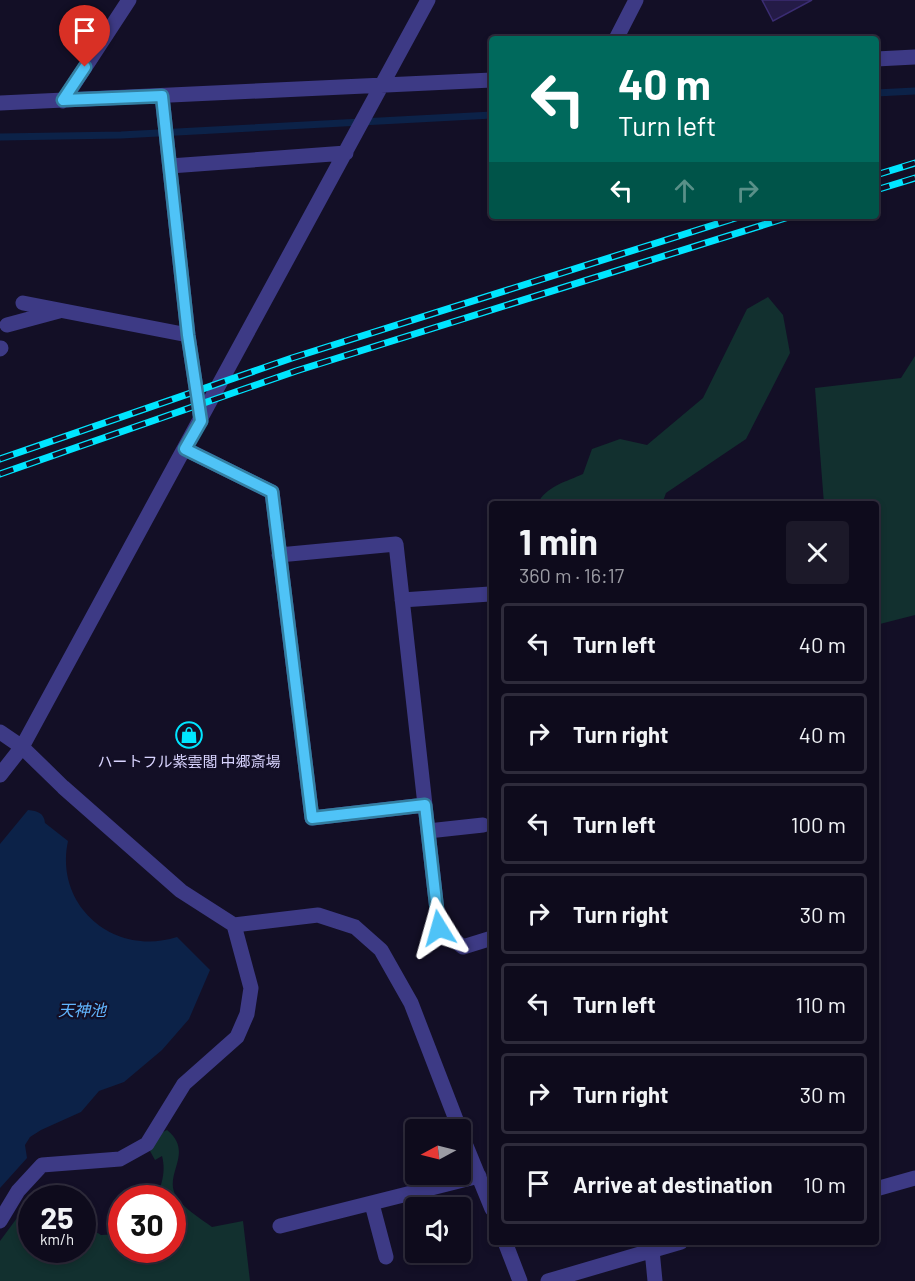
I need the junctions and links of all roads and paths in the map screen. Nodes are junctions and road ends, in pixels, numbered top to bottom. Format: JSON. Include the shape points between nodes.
{"nodes":[{"id":1,"x":129,"y":0,"type":"edge"},
{"id":2,"x":428,"y":0,"type":"edge"},
{"id":3,"x":636,"y":0,"type":"edge"},
{"id":4,"x":618,"y":36,"type":"edge"},
{"id":5,"x":915,"y":57,"type":"edge"},
{"id":6,"x":879,"y":59,"type":"edge"},
{"id":7,"x":489,"y":80,"type":"edge"},
{"id":8,"x":378,"y":92,"type":"junction"},
{"id":9,"x":162,"y":96,"type":"junction"},
{"id":10,"x":63,"y":100,"type":"junction"},
{"id":11,"x":0,"y":103,"type":"edge"},
{"id":12,"x":346,"y":153,"type":"junction"},
{"id":13,"x":170,"y":166,"type":"junction"},
{"id":14,"x":23,"y":303,"type":"dead end"},
{"id":15,"x":64,"y":310,"type":"junction"},
{"id":16,"x":7,"y":325,"type":"dead end"},
{"id":17,"x":188,"y":335,"type":"junction"},
{"id":18,"x":201,"y":421,"type":"junction"},
{"id":19,"x":185,"y":449,"type":"junction"},
{"id":20,"x":279,"y":555,"type":"junction"},
{"id":21,"x":489,"y":594,"type":"edge"},
{"id":22,"x":402,"y":600,"type":"junction"},
{"id":23,"x":0,"y":732,"type":"edge"},
{"id":24,"x":22,"y":747,"type":"junction"},
{"id":25,"x":0,"y":774,"type":"edge"},
{"id":26,"x":425,"y":805,"type":"junction"},
{"id":27,"x":483,"y":825,"type":"dead end"},
{"id":28,"x":428,"y":831,"type":"junction"},
{"id":29,"x":234,"y":925,"type":"junction"},
{"id":30,"x":489,"y":939,"type":"edge"},
{"id":31,"x":456,"y":1119,"type":"edge"},
{"id":32,"x":471,"y":1157,"type":"edge"},
{"id":33,"x":479,"y":1176,"type":"junction"},
{"id":34,"x":915,"y":1178,"type":"edge"},
{"id":35,"x":879,"y":1188,"type":"edge"},
{"id":36,"x":489,"y":1201,"type":"edge"},
{"id":37,"x":372,"y":1204,"type":"junction"},
{"id":38,"x":0,"y":1221,"type":"edge"},
{"id":39,"x":280,"y":1226,"type":"dead end"},
{"id":40,"x":506,"y":1245,"type":"edge"},
{"id":41,"x":670,"y":1245,"type":"edge"},
{"id":42,"x":652,"y":1250,"type":"junction"},
{"id":43,"x":386,"y":1257,"type":"dead end"},
{"id":44,"x":520,"y":1281,"type":"edge"},
{"id":45,"x":548,"y":1281,"type":"edge"},
{"id":46,"x":655,"y":1281,"type":"edge"}],
"edges":[{"from":1,"to":10,"type":"street"},
{"from":2,"to":8,"type":"street"},
{"from":3,"to":4,"type":"street"},
{"from":5,"to":6,"type":"street"},
{"from":7,"to":8,"type":"street"},
{"from":8,"to":9,"type":"street"},
{"from":8,"to":12,"type":"street"},
{"from":9,"to":10,"type":"street"},
{"from":9,"to":13,"type":"street"},
{"from":10,"to":11,"type":"street"},
{"from":12,"to":13,"type":"street"},
{"from":12,"to":18,"type":"street"},
{"from":13,"to":17,"type":"street"},
{"from":14,"to":15,"type":"street"},
{"from":15,"to":16,"type":"street"},
{"from":15,"to":17,"type":"street"},
{"from":17,"to":18,"type":"street"},
{"from":18,"to":19,"type":"street"},
{"from":19,"to":20,"type":"street","via":[[272,492]]},
{"from":19,"to":24,"type":"street"},
{"from":20,"to":22,"type":"street","via":[[396,544]]},
{"from":20,"to":26,"type":"street","via":[[312,818]]},
{"from":21,"to":22,"type":"street"},
{"from":22,"to":26,"type":"street"},
{"from":23,"to":24,"type":"street"},
{"from":24,"to":25,"type":"street"},
{"from":24,"to":29,"type":"street","via":[[181,891]]},
{"from":26,"to":28,"type":"street"},
{"from":27,"to":28,"type":"street"},
{"from":28,"to":30,"type":"street","via":[[439,928],[463,947]]},
{"from":29,"to":31,"type":"street","via":[[318,915],[355,927],[381,950],[411,1003]]},
{"from":29,"to":38,"type":"street","via":[[251,988],[247,1014],[237,1037],[184,1084],[147,1144],[120,1159],[42,1164],[18,1191]]},
{"from":32,"to":33,"type":"street"},
{"from":33,"to":36,"type":"street"},
{"from":33,"to":37,"type":"street"},
{"from":34,"to":35,"type":"street"},
{"from":37,"to":39,"type":"street"},
{"from":37,"to":43,"type":"street"},
{"from":40,"to":44,"type":"street"},
{"from":41,"to":42,"type":"street"},
{"from":42,"to":45,"type":"street"},
{"from":42,"to":46,"type":"street"}]}
